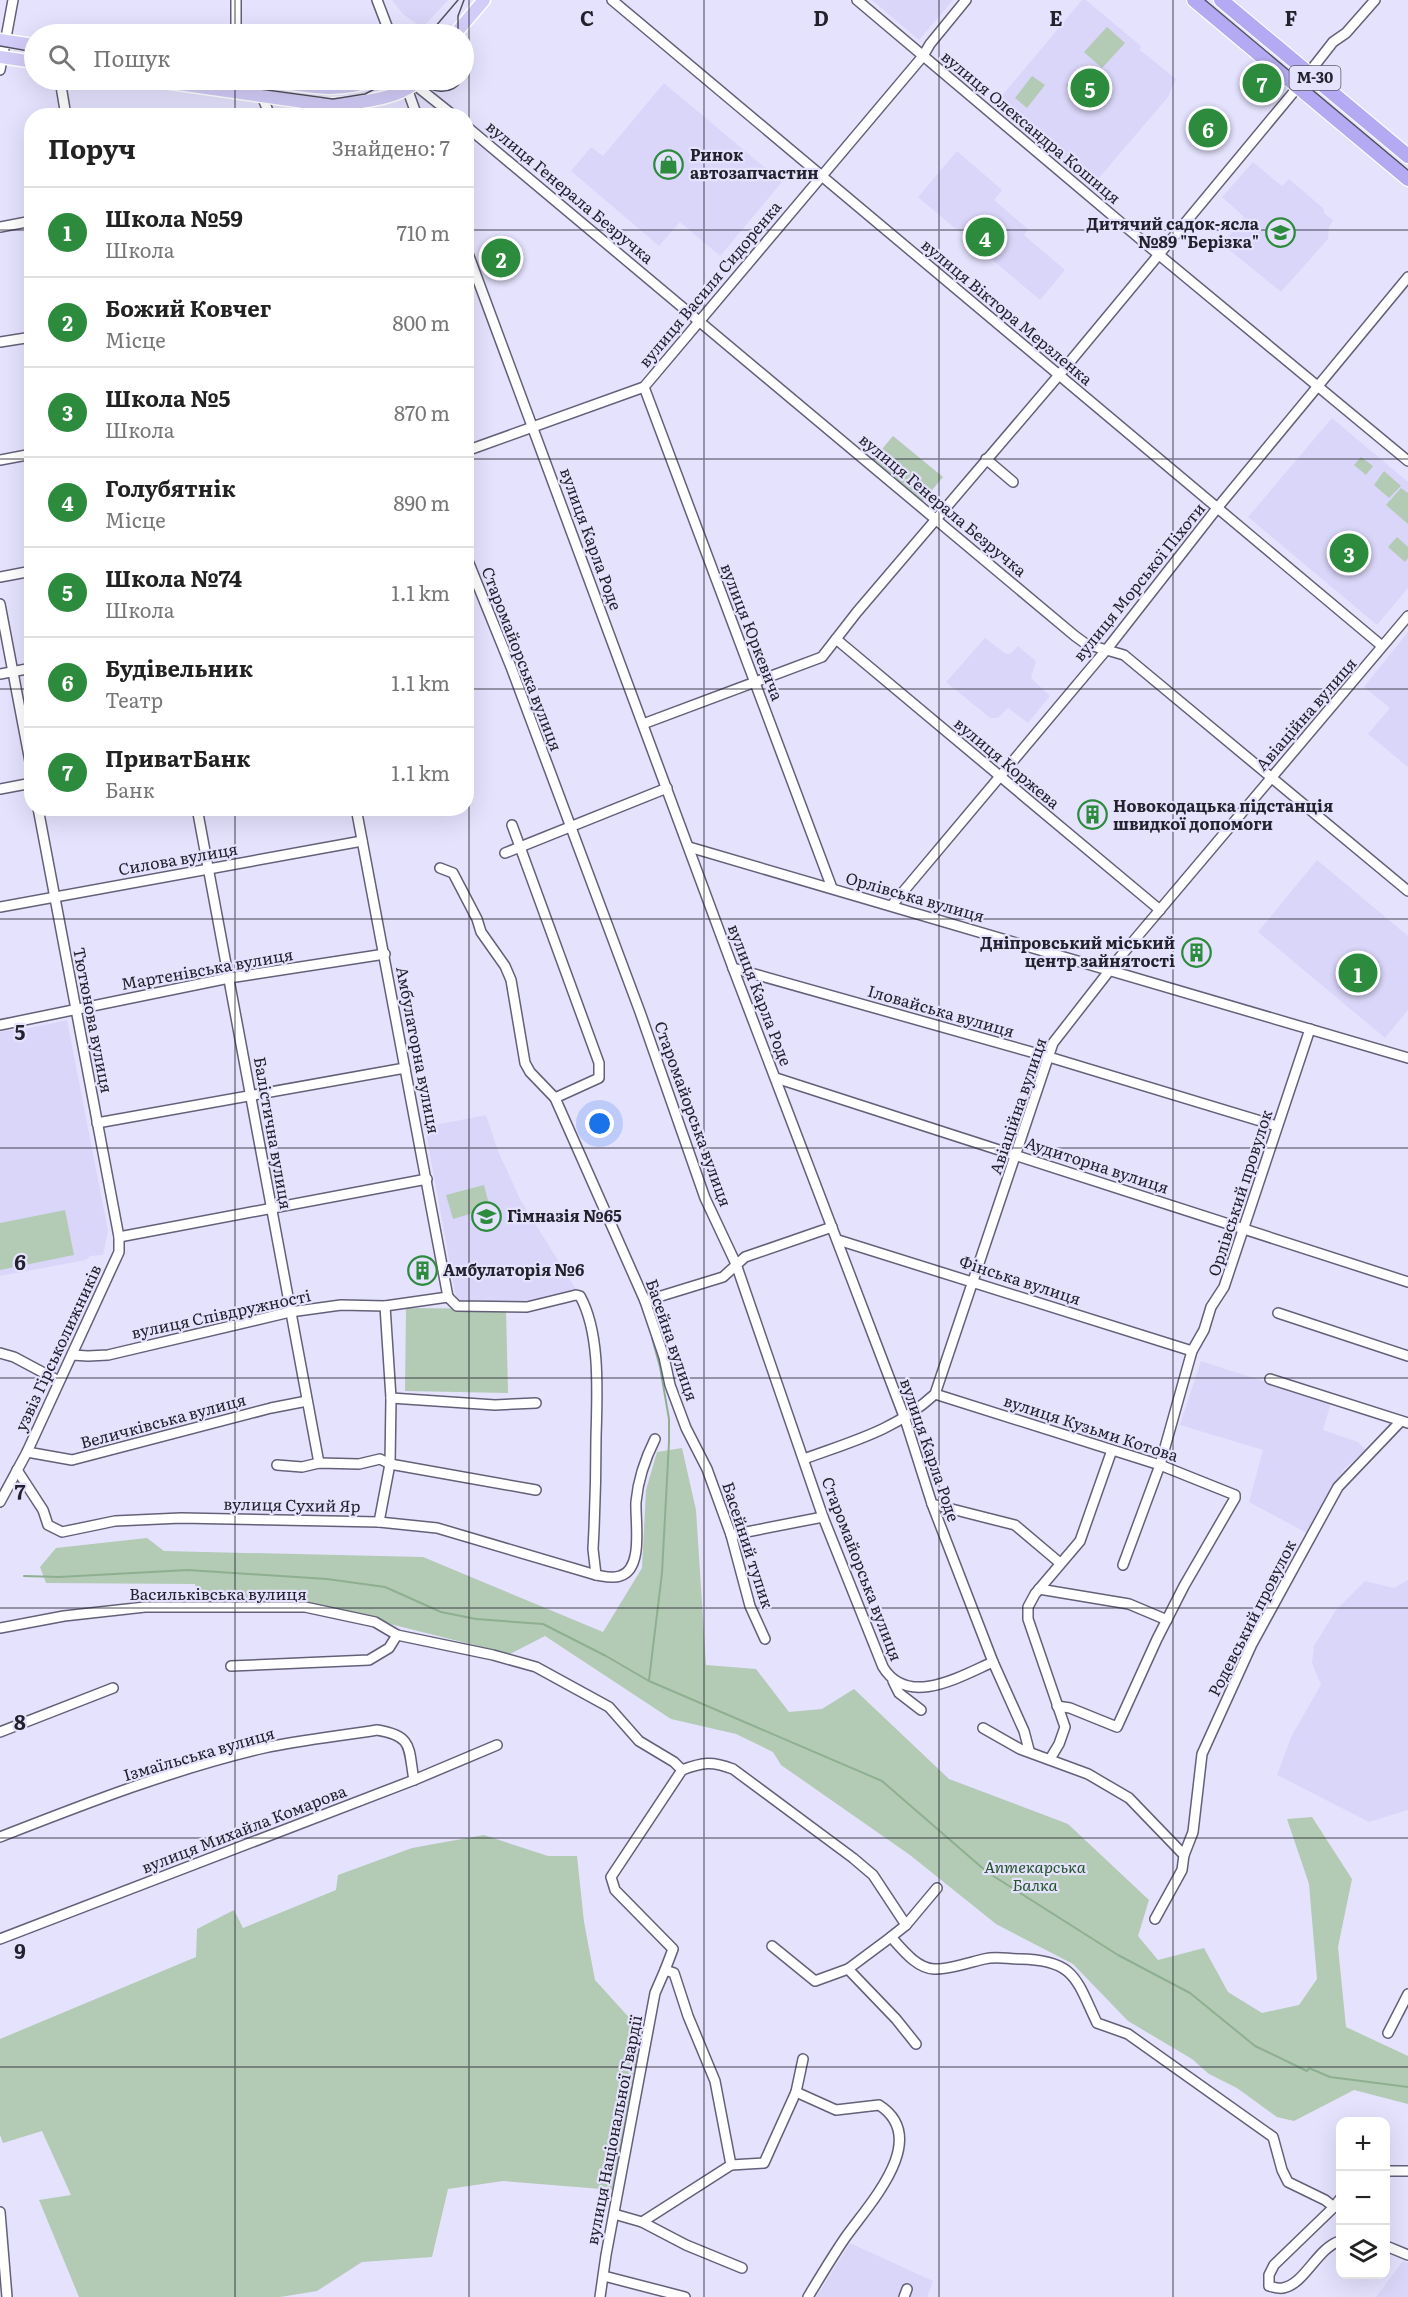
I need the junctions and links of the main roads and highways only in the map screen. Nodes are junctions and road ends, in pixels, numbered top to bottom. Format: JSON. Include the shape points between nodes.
{"nodes":[{"id":1,"x":484,"y":0,"type":"edge"},
{"id":2,"x":1194,"y":0,"type":"edge"},
{"id":3,"x":1221,"y":0,"type":"edge"},
{"id":4,"x":464,"y":24,"type":"edge"},
{"id":5,"x":3,"y":41,"type":"edge"},
{"id":6,"x":24,"y":44,"type":"edge"},
{"id":7,"x":1,"y":61,"type":"edge"},
{"id":8,"x":24,"y":62,"type":"edge"},
{"id":9,"x":220,"y":90,"type":"edge"},
{"id":10,"x":395,"y":90,"type":"edge"},
{"id":11,"x":1408,"y":156,"type":"edge"},
{"id":12,"x":1408,"y":178,"type":"edge"}],
"edges":[{"from":1,"to":4,"type":"main road"},
{"from":2,"to":12,"type":"highway","number":"М-30"},
{"from":3,"to":11,"type":"highway","number":"М-30"},
{"from":5,"to":6,"type":"main road"},
{"from":7,"to":8,"type":"main road"},
{"from":9,"to":10,"type":"main road","via":[[344,105],[375,100]]}]}
